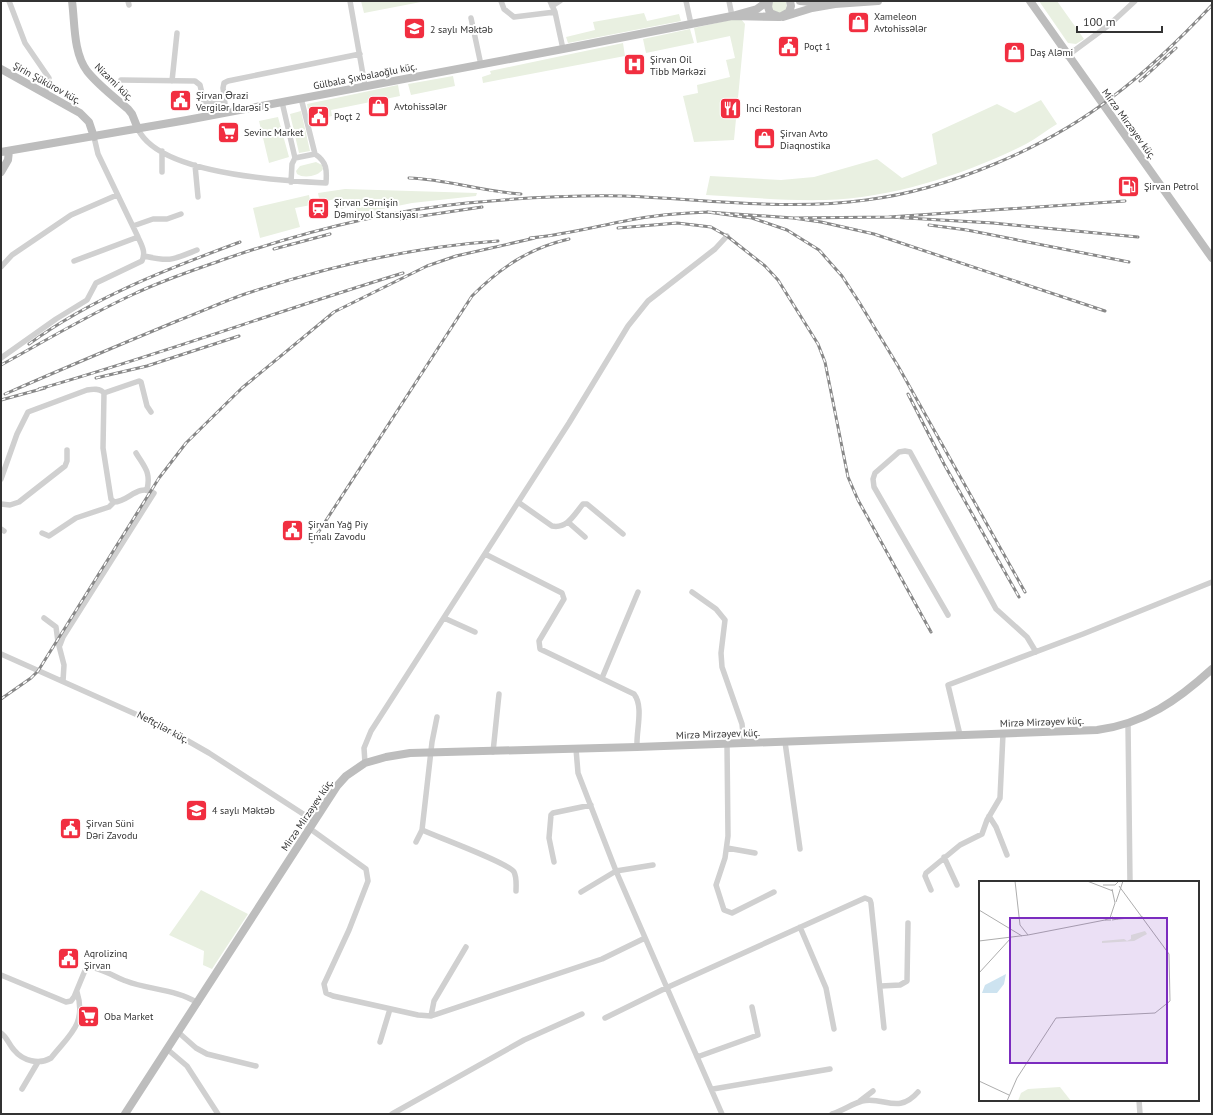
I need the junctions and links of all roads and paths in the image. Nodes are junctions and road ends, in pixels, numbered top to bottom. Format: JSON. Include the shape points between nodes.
{"nodes":[{"id":1,"x":9,"y":1,"type":"edge"},
{"id":2,"x":72,"y":1,"type":"edge"},
{"id":3,"x":350,"y":1,"type":"edge"},
{"id":4,"x":502,"y":1,"type":"edge"},
{"id":5,"x":560,"y":1,"type":"edge"},
{"id":6,"x":686,"y":1,"type":"edge"},
{"id":7,"x":729,"y":1,"type":"edge"},
{"id":8,"x":768,"y":1,"type":"edge"},
{"id":9,"x":800,"y":1,"type":"edge"},
{"id":10,"x":878,"y":1,"type":"edge"},
{"id":11,"x":1030,"y":1,"type":"edge"},
{"id":12,"x":1135,"y":1,"type":"edge"},
{"id":13,"x":551,"y":3,"type":"edge"},
{"id":14,"x":791,"y":3,"type":"edge"},
{"id":15,"x":835,"y":4,"type":"junction"},
{"id":16,"x":555,"y":12,"type":"junction"},
{"id":17,"x":732,"y":16,"type":"junction"},
{"id":18,"x":781,"y":17,"type":"junction"},
{"id":19,"x":471,"y":18,"type":"dead end"},
{"id":20,"x":691,"y":24,"type":"junction"},
{"id":21,"x":177,"y":33,"type":"dead end"},
{"id":22,"x":563,"y":50,"type":"junction"},
{"id":23,"x":360,"y":54,"type":"junction"},
{"id":24,"x":1067,"y":56,"type":"junction"},
{"id":25,"x":481,"y":65,"type":"junction"},
{"id":26,"x":1,"y":69,"type":"edge"},
{"id":27,"x":121,"y":80,"type":"dead end"},
{"id":28,"x":172,"y":81,"type":"junction"},
{"id":29,"x":365,"y":86,"type":"junction"},
{"id":30,"x":45,"y":94,"type":"junction"},
{"id":31,"x":301,"y":98,"type":"junction"},
{"id":32,"x":224,"y":101,"type":"junction"},
{"id":33,"x":282,"y":102,"type":"junction"},
{"id":34,"x":226,"y":112,"type":"junction"},
{"id":35,"x":138,"y":129,"type":"junction"},
{"id":36,"x":94,"y":137,"type":"junction"},
{"id":37,"x":162,"y":151,"type":"junction"},
{"id":38,"x":5,"y":152,"type":"edge"},
{"id":39,"x":315,"y":154,"type":"junction"},
{"id":40,"x":295,"y":158,"type":"junction"},
{"id":41,"x":195,"y":165,"type":"junction"},
{"id":42,"x":1,"y":172,"type":"edge"},
{"id":43,"x":162,"y":172,"type":"dead end"},
{"id":44,"x":291,"y":182,"type":"junction"},
{"id":45,"x":117,"y":194,"type":"junction"},
{"id":46,"x":198,"y":197,"type":"dead end"},
{"id":47,"x":181,"y":214,"type":"dead end"},
{"id":48,"x":132,"y":226,"type":"junction"},
{"id":49,"x":727,"y":236,"type":"dead end"},
{"id":50,"x":138,"y":237,"type":"junction"},
{"id":51,"x":197,"y":250,"type":"dead end"},
{"id":52,"x":144,"y":256,"type":"junction"},
{"id":53,"x":1212,"y":258,"type":"edge"},
{"id":54,"x":74,"y":261,"type":"dead end"},
{"id":55,"x":1,"y":267,"type":"edge"},
{"id":56,"x":1,"y":358,"type":"edge"},
{"id":57,"x":104,"y":394,"type":"junction"},
{"id":58,"x":151,"y":412,"type":"dead end"},
{"id":59,"x":67,"y":450,"type":"dead end"},
{"id":60,"x":136,"y":454,"type":"dead end"},
{"id":61,"x":1,"y":479,"type":"edge"},
{"id":62,"x":147,"y":490,"type":"junction"},
{"id":63,"x":114,"y":502,"type":"junction"},
{"id":64,"x":518,"y":502,"type":"junction"},
{"id":65,"x":1,"y":504,"type":"edge"},
{"id":66,"x":568,"y":522,"type":"junction"},
{"id":67,"x":42,"y":533,"type":"dead end"},
{"id":68,"x":623,"y":534,"type":"dead end"},
{"id":69,"x":585,"y":537,"type":"dead end"},
{"id":70,"x":485,"y":554,"type":"junction"},
{"id":71,"x":1212,"y":582,"type":"edge"},
{"id":72,"x":638,"y":592,"type":"dead end"},
{"id":73,"x":692,"y":592,"type":"dead end"},
{"id":74,"x":948,"y":615,"type":"dead end"},
{"id":75,"x":44,"y":618,"type":"dead end"},
{"id":76,"x":444,"y":618,"type":"junction"},
{"id":77,"x":475,"y":632,"type":"dead end"},
{"id":78,"x":60,"y":645,"type":"junction"},
{"id":79,"x":1036,"y":652,"type":"junction"},
{"id":80,"x":1,"y":654,"type":"edge"},
{"id":81,"x":1212,"y":669,"type":"edge"},
{"id":82,"x":602,"y":678,"type":"junction"},
{"id":83,"x":63,"y":681,"type":"junction"},
{"id":84,"x":499,"y":694,"type":"dead end"},
{"id":85,"x":436,"y":717,"type":"dead end"},
{"id":86,"x":1128,"y":724,"type":"junction"},
{"id":87,"x":1003,"y":734,"type":"junction"},
{"id":88,"x":960,"y":736,"type":"junction"},
{"id":89,"x":785,"y":742,"type":"junction"},
{"id":90,"x":744,"y":743,"type":"junction"},
{"id":91,"x":727,"y":744,"type":"junction"},
{"id":92,"x":637,"y":747,"type":"junction"},
{"id":93,"x":576,"y":749,"type":"junction"},
{"id":94,"x":431,"y":752,"type":"junction"},
{"id":95,"x":494,"y":752,"type":"junction"},
{"id":96,"x":365,"y":763,"type":"junction"},
{"id":97,"x":591,"y":805,"type":"junction"},
{"id":98,"x":989,"y":816,"type":"junction"},
{"id":99,"x":312,"y":824,"type":"junction"},
{"id":100,"x":422,"y":830,"type":"junction"},
{"id":101,"x":416,"y":842,"type":"dead end"},
{"id":102,"x":727,"y":848,"type":"junction"},
{"id":103,"x":800,"y":849,"type":"dead end"},
{"id":104,"x":755,"y":853,"type":"dead end"},
{"id":105,"x":1007,"y":855,"type":"dead end"},
{"id":106,"x":944,"y":857,"type":"junction"},
{"id":107,"x":554,"y":862,"type":"dead end"},
{"id":108,"x":653,"y":865,"type":"dead end"},
{"id":109,"x":616,"y":871,"type":"junction"},
{"id":110,"x":1130,"y":881,"type":"edge"},
{"id":111,"x":956,"y":885,"type":"dead end"},
{"id":112,"x":931,"y":890,"type":"dead end"},
{"id":113,"x":516,"y":891,"type":"dead end"},
{"id":114,"x":582,"y":892,"type":"dead end"},
{"id":115,"x":774,"y":892,"type":"dead end"},
{"id":116,"x":908,"y":923,"type":"dead end"},
{"id":117,"x":800,"y":927,"type":"junction"},
{"id":118,"x":645,"y":938,"type":"junction"},
{"id":119,"x":466,"y":947,"type":"dead end"},
{"id":120,"x":1,"y":974,"type":"edge"},
{"id":121,"x":881,"y":986,"type":"junction"},
{"id":122,"x":666,"y":988,"type":"junction"},
{"id":123,"x":77,"y":992,"type":"junction"},
{"id":124,"x":198,"y":1003,"type":"junction"},
{"id":125,"x":752,"y":1007,"type":"dead end"},
{"id":126,"x":390,"y":1009,"type":"junction"},
{"id":127,"x":582,"y":1014,"type":"dead end"},
{"id":128,"x":430,"y":1016,"type":"junction"},
{"id":129,"x":605,"y":1018,"type":"dead end"},
{"id":130,"x":884,"y":1028,"type":"dead end"},
{"id":131,"x":834,"y":1029,"type":"dead end"},
{"id":132,"x":1,"y":1032,"type":"edge"},
{"id":133,"x":178,"y":1032,"type":"junction"},
{"id":134,"x":380,"y":1042,"type":"dead end"},
{"id":135,"x":167,"y":1049,"type":"junction"},
{"id":136,"x":697,"y":1057,"type":"junction"},
{"id":137,"x":38,"y":1062,"type":"junction"},
{"id":138,"x":256,"y":1066,"type":"dead end"},
{"id":139,"x":830,"y":1069,"type":"dead end"},
{"id":140,"x":22,"y":1089,"type":"dead end"},
{"id":141,"x":712,"y":1089,"type":"junction"},
{"id":142,"x":873,"y":1091,"type":"dead end"},
{"id":143,"x":918,"y":1092,"type":"dead end"},
{"id":144,"x":1139,"y":1101,"type":"edge"},
{"id":145,"x":860,"y":1102,"type":"junction"},
{"id":146,"x":125,"y":1114,"type":"edge"},
{"id":147,"x":218,"y":1114,"type":"edge"},
{"id":148,"x":392,"y":1114,"type":"edge"},
{"id":149,"x":722,"y":1114,"type":"edge"},
{"id":150,"x":833,"y":1114,"type":"edge"},
{"id":151,"x":1140,"y":1114,"type":"edge"}],
"edges":[{"from":1,"to":30,"type":"street","via":[[25,43],[49,78]]},
{"from":2,"to":35,"type":"main road","name":"Nizami küç.","via":[[82,61],[96,81],[128,109]]},
{"from":3,"to":23,"type":"street"},
{"from":4,"to":16,"type":"street","via":[[504,9],[514,17]]},
{"from":5,"to":13,"type":"street"},
{"from":6,"to":20,"type":"street"},
{"from":7,"to":17,"type":"street"},
{"from":8,"to":17,"type":"main road","via":[[757,9]]},
{"from":8,"to":18,"type":"main road","via":[[770,13]]},
{"from":9,"to":15,"type":"main road"},
{"from":10,"to":15,"type":"main road"},
{"from":11,"to":24,"type":"main road","name":"Mirzə Mirzəyev küç."},
{"from":12,"to":24,"type":"street","via":[[1109,25]]},
{"from":13,"to":16,"type":"street"},
{"from":14,"to":18,"type":"main road","via":[[789,12]]},
{"from":15,"to":18,"type":"main road"},
{"from":16,"to":22,"type":"street"},
{"from":17,"to":18,"type":"main road"},
{"from":17,"to":20,"type":"main road","name":"Gülbala Şıxbalaoğlu küç."},
{"from":19,"to":25,"type":"street"},
{"from":20,"to":22,"type":"main road","name":"Gülbala Şıxbalaoğlu küç."},
{"from":21,"to":28,"type":"street"},
{"from":22,"to":25,"type":"main road","name":"Gülbala Şıxbalaoğlu küç."},
{"from":23,"to":29,"type":"street"},
{"from":23,"to":32,"type":"street","via":[[228,81],[224,83],[223,88]]},
{"from":24,"to":53,"type":"main road","name":"Mirzə Mirzəyev küç."},
{"from":25,"to":29,"type":"main road","name":"Gülbala Şıxbalaoğlu küç."},
{"from":26,"to":30,"type":"main road","name":"Şirin Şükürov küç."},
{"from":27,"to":28,"type":"street"},
{"from":28,"to":32,"type":"street","via":[[195,81],[200,85],[204,102]]},
{"from":29,"to":31,"type":"main road","name":"Gülbala Şıxbalaoğlu küç."},
{"from":30,"to":36,"type":"main road","name":"Şirin Şükürov küç.","via":[[85,118]]},
{"from":31,"to":33,"type":"main road","name":"Gülbala Şıxbalaoğlu küç."},
{"from":31,"to":39,"type":"street"},
{"from":32,"to":34,"type":"street"},
{"from":33,"to":34,"type":"main road","name":"Gülbala Şıxbalaoğlu küç."},
{"from":33,"to":40,"type":"street"},
{"from":34,"to":35,"type":"main road","name":"Gülbala Şıxbalaoğlu küç."},
{"from":35,"to":36,"type":"main road","name":"Gülbala Şıxbalaoğlu küç."},
{"from":35,"to":37,"type":"street","via":[[146,141]]},
{"from":36,"to":38,"type":"main road","name":"Gülbala Şıxbalaoğlu küç."},
{"from":36,"to":45,"type":"street","via":[[98,154]]},
{"from":37,"to":41,"type":"street"},
{"from":37,"to":43,"type":"street"},
{"from":38,"to":42,"type":"main road","via":[[8,160]]},
{"from":39,"to":40,"type":"street"},
{"from":39,"to":44,"type":"street","via":[[323,159],[326,165],[326,183]]},
{"from":40,"to":44,"type":"street"},
{"from":41,"to":44,"type":"street","via":[[244,176]]},
{"from":41,"to":46,"type":"street"},
{"from":45,"to":48,"type":"street"},
{"from":45,"to":55,"type":"street","via":[[71,215],[12,255]]},
{"from":47,"to":48,"type":"street"},
{"from":48,"to":50,"type":"street"},
{"from":49,"to":64,"type":"street","via":[[715,249],[657,294],[637,314]]},
{"from":50,"to":52,"type":"street"},
{"from":50,"to":54,"type":"street"},
{"from":51,"to":52,"type":"street","via":[[171,260]]},
{"from":52,"to":56,"type":"street","via":[[142,261],[96,283],[87,300]]},
{"from":57,"to":58,"type":"street","via":[[139,381]]},
{"from":57,"to":61,"type":"street","via":[[102,390],[87,390],[28,412]]},
{"from":57,"to":63,"type":"street","via":[[103,448],[109,493]]},
{"from":59,"to":65,"type":"street","via":[[65,466],[19,502]]},
{"from":60,"to":62,"type":"street","via":[[150,478]]},
{"from":62,"to":63,"type":"street","via":[[137,491],[119,502]]},
{"from":62,"to":78,"type":"street","via":[[154,494]]},
{"from":63,"to":67,"type":"street","via":[[109,507],[76,518],[49,536]]},
{"from":64,"to":66,"type":"street","via":[[552,526],[562,527]]},
{"from":64,"to":70,"type":"street"},
{"from":66,"to":68,"type":"street","via":[[583,504],[587,504]]},
{"from":66,"to":69,"type":"street"},
{"from":70,"to":76,"type":"street"},
{"from":70,"to":82,"type":"street","via":[[562,593],[564,599],[538,646],[543,652]]},
{"from":71,"to":79,"type":"street"},
{"from":72,"to":82,"type":"street"},
{"from":73,"to":90,"type":"street","via":[[716,609],[725,620],[722,667],[742,724]]},
{"from":74,"to":79,"type":"street","via":[[874,487],[875,473],[899,452],[910,452],[996,608],[1027,637]]},
{"from":75,"to":78,"type":"street","via":[[56,627]]},
{"from":76,"to":77,"type":"street"},
{"from":76,"to":96,"type":"street","via":[[371,731],[364,748]]},
{"from":78,"to":83,"type":"street","via":[[64,665]]},
{"from":79,"to":88,"type":"street","via":[[948,685]]},
{"from":80,"to":83,"type":"street","name":"Neftçilər küç."},
{"from":81,"to":86,"type":"main road","name":"Mirzə Mirzəyev küç.","via":[[1155,712]]},
{"from":82,"to":92,"type":"street","via":[[634,694],[639,700]]},
{"from":83,"to":99,"type":"street","name":"Neftçilər küç.","via":[[171,731],[209,753]]},
{"from":84,"to":95,"type":"street"},
{"from":85,"to":94,"type":"street"},
{"from":86,"to":87,"type":"main road","name":"Mirzə Mirzəyev küç.","via":[[1097,730]]},
{"from":86,"to":110,"type":"street"},
{"from":87,"to":88,"type":"main road","name":"Mirzə Mirzəyev küç."},
{"from":87,"to":98,"type":"street","via":[[1000,798]]},
{"from":88,"to":89,"type":"main road","name":"Mirzə Mirzəyev küç."},
{"from":89,"to":90,"type":"main road","name":"Mirzə Mirzəyev küç."},
{"from":89,"to":103,"type":"street"},
{"from":90,"to":91,"type":"main road","name":"Mirzə Mirzəyev küç."},
{"from":91,"to":92,"type":"main road","name":"Mirzə Mirzəyev küç."},
{"from":91,"to":102,"type":"street"},
{"from":92,"to":93,"type":"main road","name":"Mirzə Mirzəyev küç."},
{"from":93,"to":95,"type":"main road","name":"Mirzə Mirzəyev küç."},
{"from":93,"to":97,"type":"street","via":[[578,774]]},
{"from":94,"to":95,"type":"main road","name":"Mirzə Mirzəyev küç."},
{"from":94,"to":96,"type":"main road","name":"Mirzə Mirzəyev küç.","via":[[396,755]]},
{"from":94,"to":100,"type":"street"},
{"from":96,"to":99,"type":"main road","name":"Mirzə Mirzəyev küç.","via":[[346,776]]},
{"from":97,"to":107,"type":"street","via":[[551,815],[549,838]]},
{"from":97,"to":109,"type":"street"},
{"from":98,"to":105,"type":"street"},
{"from":98,"to":106,"type":"street","via":[[982,834]]},
{"from":99,"to":124,"type":"main road","name":"Mirzə Mirzəyev küç."},
{"from":99,"to":126,"type":"street","name":"Neftçilər küç.","via":[[366,869],[368,874],[368,881],[324,989],[333,996]]},
{"from":100,"to":101,"type":"street"},
{"from":100,"to":113,"type":"street","via":[[470,849],[512,870],[516,878]]},
{"from":102,"to":104,"type":"street"},
{"from":102,"to":115,"type":"street","via":[[716,885],[724,910],[732,913]]},
{"from":106,"to":111,"type":"street"},
{"from":106,"to":112,"type":"street","via":[[925,876]]},
{"from":108,"to":109,"type":"street"},
{"from":109,"to":114,"type":"street"},
{"from":109,"to":118,"type":"street"},
{"from":116,"to":121,"type":"street","via":[[907,981],[900,985]]},
{"from":117,"to":121,"type":"street","via":[[862,899],[868,899],[871,903]]},
{"from":117,"to":122,"type":"street"},
{"from":117,"to":131,"type":"street","via":[[826,988]]},
{"from":118,"to":122,"type":"street"},
{"from":118,"to":128,"type":"street","via":[[602,959]]},
{"from":119,"to":128,"type":"street","via":[[434,1001]]},
{"from":120,"to":123,"type":"street","via":[[62,1001],[71,1001]]},
{"from":121,"to":130,"type":"street"},
{"from":122,"to":129,"type":"street"},
{"from":122,"to":136,"type":"street"},
{"from":123,"to":124,"type":"street","via":[[83,972],[89,966],[128,982],[179,994]]},
{"from":123,"to":137,"type":"street","via":[[81,1012],[77,1025],[51,1058],[45,1062]]},
{"from":124,"to":133,"type":"main road","name":"Mirzə Mirzəyev küç."},
{"from":125,"to":136,"type":"street","via":[[758,1034]]},
{"from":126,"to":128,"type":"street"},
{"from":126,"to":134,"type":"street"},
{"from":127,"to":148,"type":"street","via":[[524,1040]]},
{"from":132,"to":137,"type":"street","via":[[19,1055]]},
{"from":133,"to":135,"type":"main road","name":"Mirzə Mirzəyev küç."},
{"from":133,"to":138,"type":"street","via":[[207,1054]]},
{"from":135,"to":146,"type":"main road","name":"Mirzə Mirzəyev küç."},
{"from":135,"to":147,"type":"street","via":[[187,1066]]},
{"from":136,"to":141,"type":"street"},
{"from":137,"to":140,"type":"street"},
{"from":139,"to":141,"type":"street"},
{"from":141,"to":149,"type":"street"},
{"from":142,"to":145,"type":"street"},
{"from":143,"to":145,"type":"street","via":[[906,1102],[896,1104]]},
{"from":144,"to":151,"type":"street"},
{"from":145,"to":150,"type":"street"}]}
